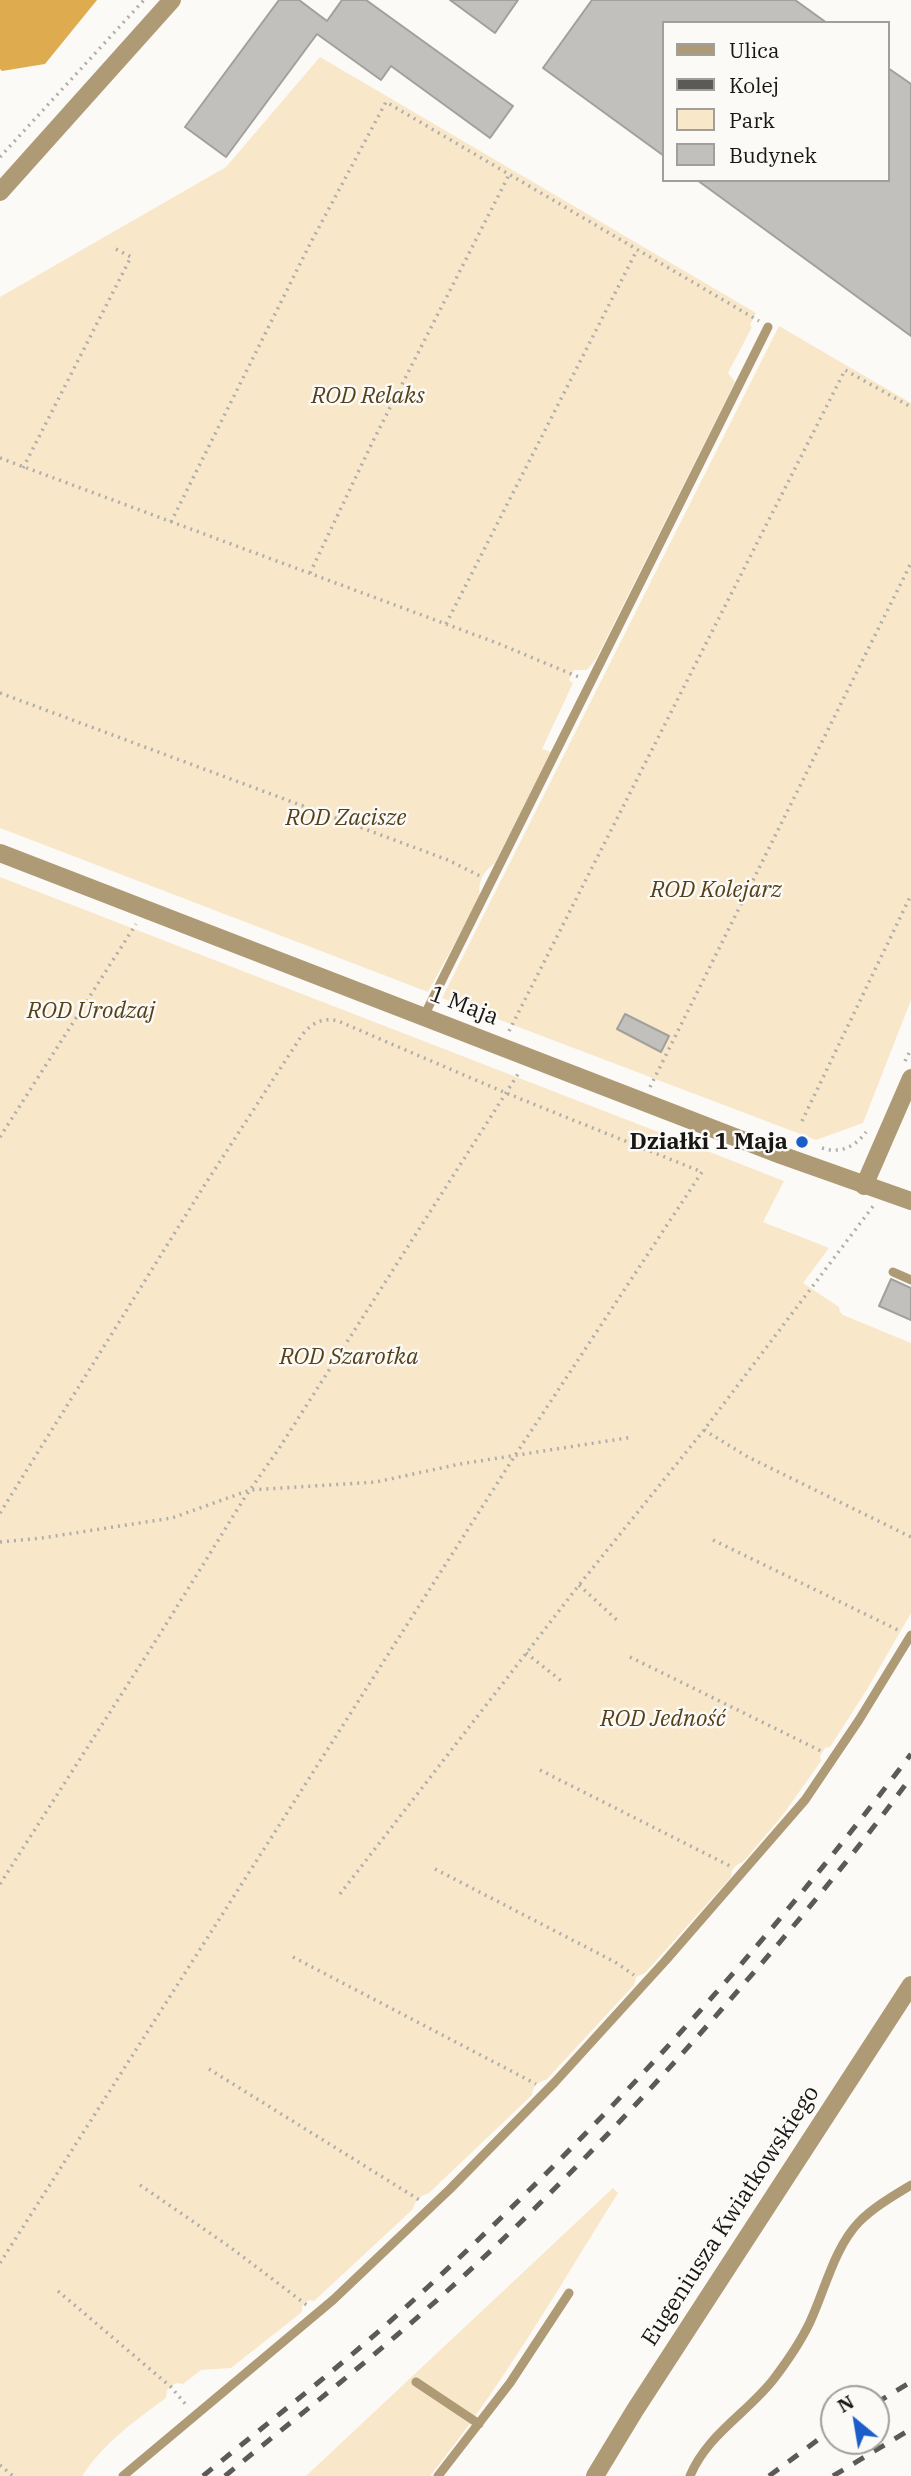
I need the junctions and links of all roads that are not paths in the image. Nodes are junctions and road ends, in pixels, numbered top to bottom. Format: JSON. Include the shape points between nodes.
{"nodes":[{"id":1,"x":172,"y":0,"type":"edge"},
{"id":2,"x":0,"y":192,"type":"edge"},
{"id":3,"x":768,"y":327,"type":"road end"},
{"id":4,"x":0,"y":853,"type":"edge"},
{"id":5,"x":424,"y":1016,"type":"junction"},
{"id":6,"x":911,"y":1078,"type":"edge"},
{"id":7,"x":864,"y":1186,"type":"junction"},
{"id":8,"x":911,"y":1201,"type":"edge"},
{"id":9,"x":893,"y":1272,"type":"dead end"},
{"id":10,"x":911,"y":1280,"type":"edge"},
{"id":11,"x":911,"y":1636,"type":"edge"},
{"id":12,"x":911,"y":1985,"type":"edge"},
{"id":13,"x":911,"y":2185,"type":"edge"},
{"id":14,"x":569,"y":2293,"type":"dead end"},
{"id":15,"x":416,"y":2382,"type":"dead end"},
{"id":16,"x":479,"y":2424,"type":"junction"},
{"id":17,"x":123,"y":2476,"type":"edge"},
{"id":18,"x":438,"y":2476,"type":"edge"},
{"id":19,"x":595,"y":2476,"type":"edge"},
{"id":20,"x":690,"y":2476,"type":"edge"}],
"edges":[{"from":1,"to":2,"type":"street"},
{"from":3,"to":5,"type":"lane"},
{"from":4,"to":5,"type":"street","name":"1 Maja"},
{"from":5,"to":7,"type":"street","name":"1 Maja"},
{"from":6,"to":7,"type":"street"},
{"from":7,"to":8,"type":"street","name":"1 Maja"},
{"from":9,"to":10,"type":"lane"},
{"from":11,"to":17,"type":"lane","via":[[805,1800],[545,2092],[316,2314]]},
{"from":12,"to":19,"type":"street","name":"Eugeniusza Kwiatkowskiego"},
{"from":13,"to":20,"type":"lane","via":[[858,2223],[842,2247],[809,2325],[773,2380],[716,2436]]},
{"from":14,"to":16,"type":"lane"},
{"from":15,"to":16,"type":"lane"},
{"from":16,"to":18,"type":"lane"}]}
